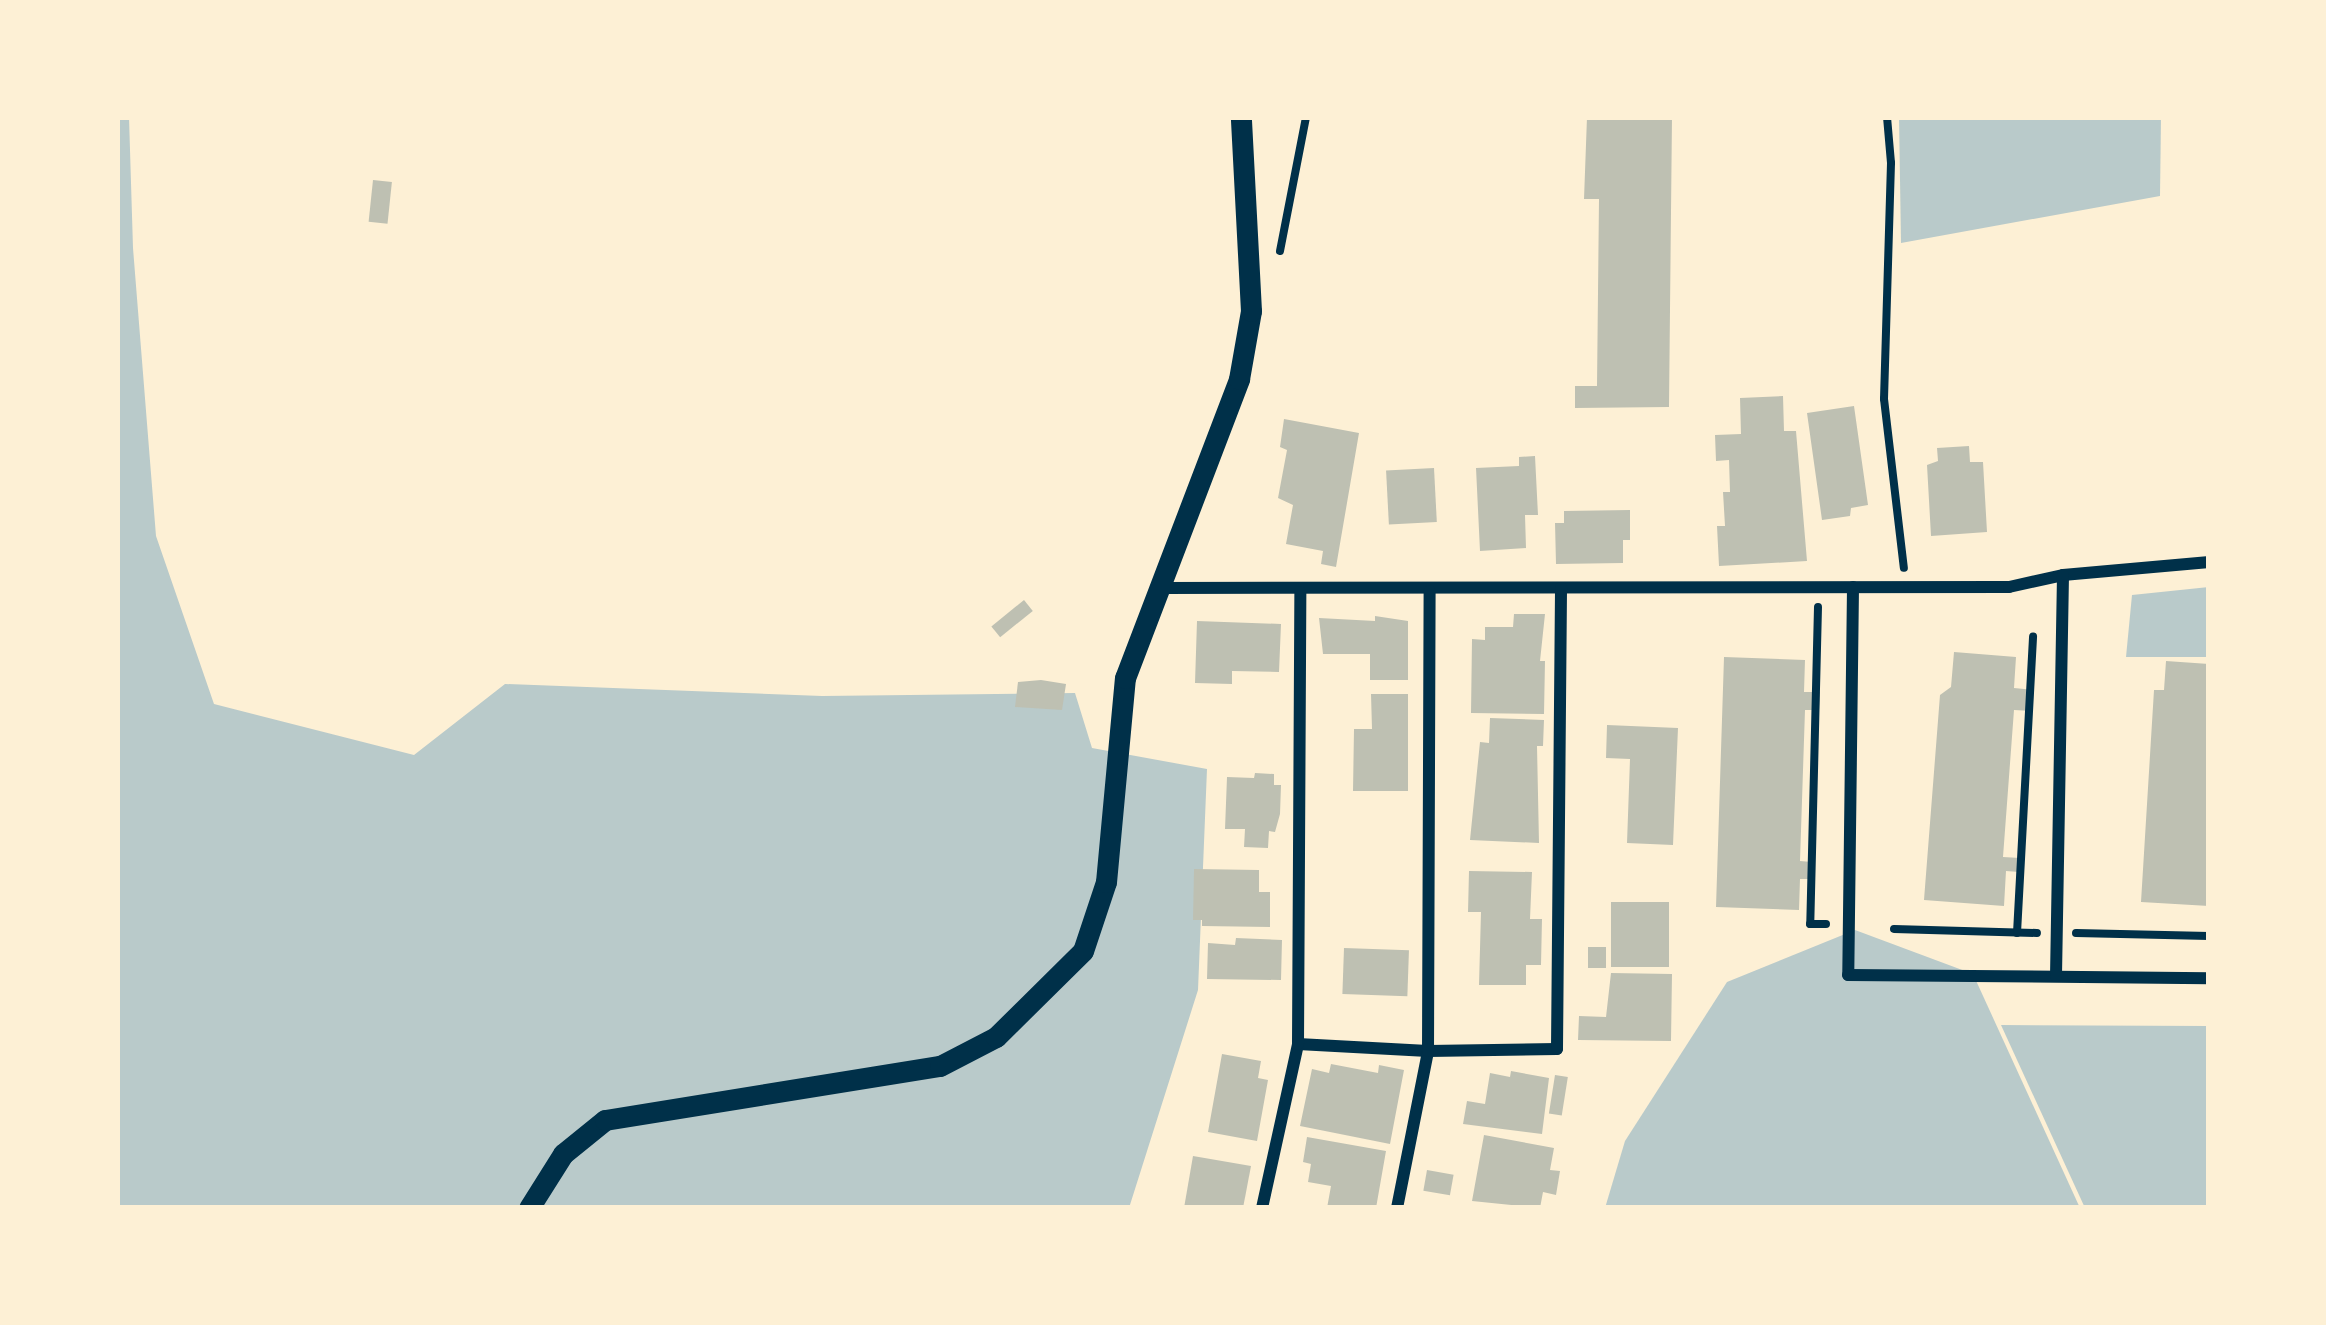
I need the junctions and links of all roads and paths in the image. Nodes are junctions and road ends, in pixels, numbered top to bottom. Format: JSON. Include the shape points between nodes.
{"nodes":[{"id":1,"x":1241,"y":117,"type":"edge"},
{"id":2,"x":1887,"y":117,"type":"edge"},
{"id":3,"x":2209,"y":562,"type":"edge"},
{"id":4,"x":2062,"y":574,"type":"junction"},
{"id":5,"x":2036,"y":580,"type":"junction"},
{"id":6,"x":1852,"y":587,"type":"junction"},
{"id":7,"x":1906,"y":587,"type":"junction"},
{"id":8,"x":1163,"y":588,"type":"junction"},
{"id":9,"x":1561,"y":588,"type":"junction"},
{"id":10,"x":1819,"y":588,"type":"junction"},
{"id":11,"x":1430,"y":591,"type":"junction"},
{"id":12,"x":1300,"y":592,"type":"junction"},
{"id":13,"x":1848,"y":923,"type":"junction"},
{"id":14,"x":1894,"y":929,"type":"dead end"},
{"id":15,"x":2017,"y":933,"type":"junction"},
{"id":16,"x":2057,"y":933,"type":"junction"},
{"id":17,"x":2209,"y":936,"type":"edge"},
{"id":18,"x":2056,"y":976,"type":"junction"},
{"id":19,"x":2209,"y":978,"type":"edge"},
{"id":20,"x":1298,"y":1044,"type":"junction"},
{"id":21,"x":1427,"y":1051,"type":"junction"},
{"id":22,"x":529,"y":1208,"type":"edge"},
{"id":23,"x":1262,"y":1208,"type":"edge"},
{"id":24,"x":1397,"y":1208,"type":"edge"}],
"edges":[{"from":1,"to":8,"type":"street","via":[[1250,311],[1238,379]]},
{"from":2,"to":7,"type":"path","via":[[1884,399]]},
{"from":3,"to":4,"type":"street"},
{"from":4,"to":5,"type":"street"},
{"from":4,"to":16,"type":"street"},
{"from":5,"to":7,"type":"street"},
{"from":5,"to":15,"type":"path"},
{"from":6,"to":7,"type":"street"},
{"from":6,"to":10,"type":"street"},
{"from":6,"to":13,"type":"street"},
{"from":8,"to":12,"type":"street"},
{"from":8,"to":22,"type":"street","via":[[1125,678],[1106,882],[1083,951],[1037,999],[996,1037],[940,1066],[605,1120],[563,1154]]},
{"from":9,"to":10,"type":"street"},
{"from":9,"to":11,"type":"street"},
{"from":9,"to":21,"type":"street","via":[[1557,1049]]},
{"from":10,"to":13,"type":"path","via":[[1810,924]]},
{"from":11,"to":12,"type":"street"},
{"from":11,"to":21,"type":"street"},
{"from":12,"to":20,"type":"street"},
{"from":13,"to":18,"type":"street","via":[[1848,975]]},
{"from":14,"to":15,"type":"path"},
{"from":15,"to":16,"type":"path"},
{"from":16,"to":17,"type":"path"},
{"from":16,"to":18,"type":"street"},
{"from":18,"to":19,"type":"street"},
{"from":20,"to":21,"type":"street"},
{"from":20,"to":23,"type":"street"},
{"from":21,"to":24,"type":"street"}]}
